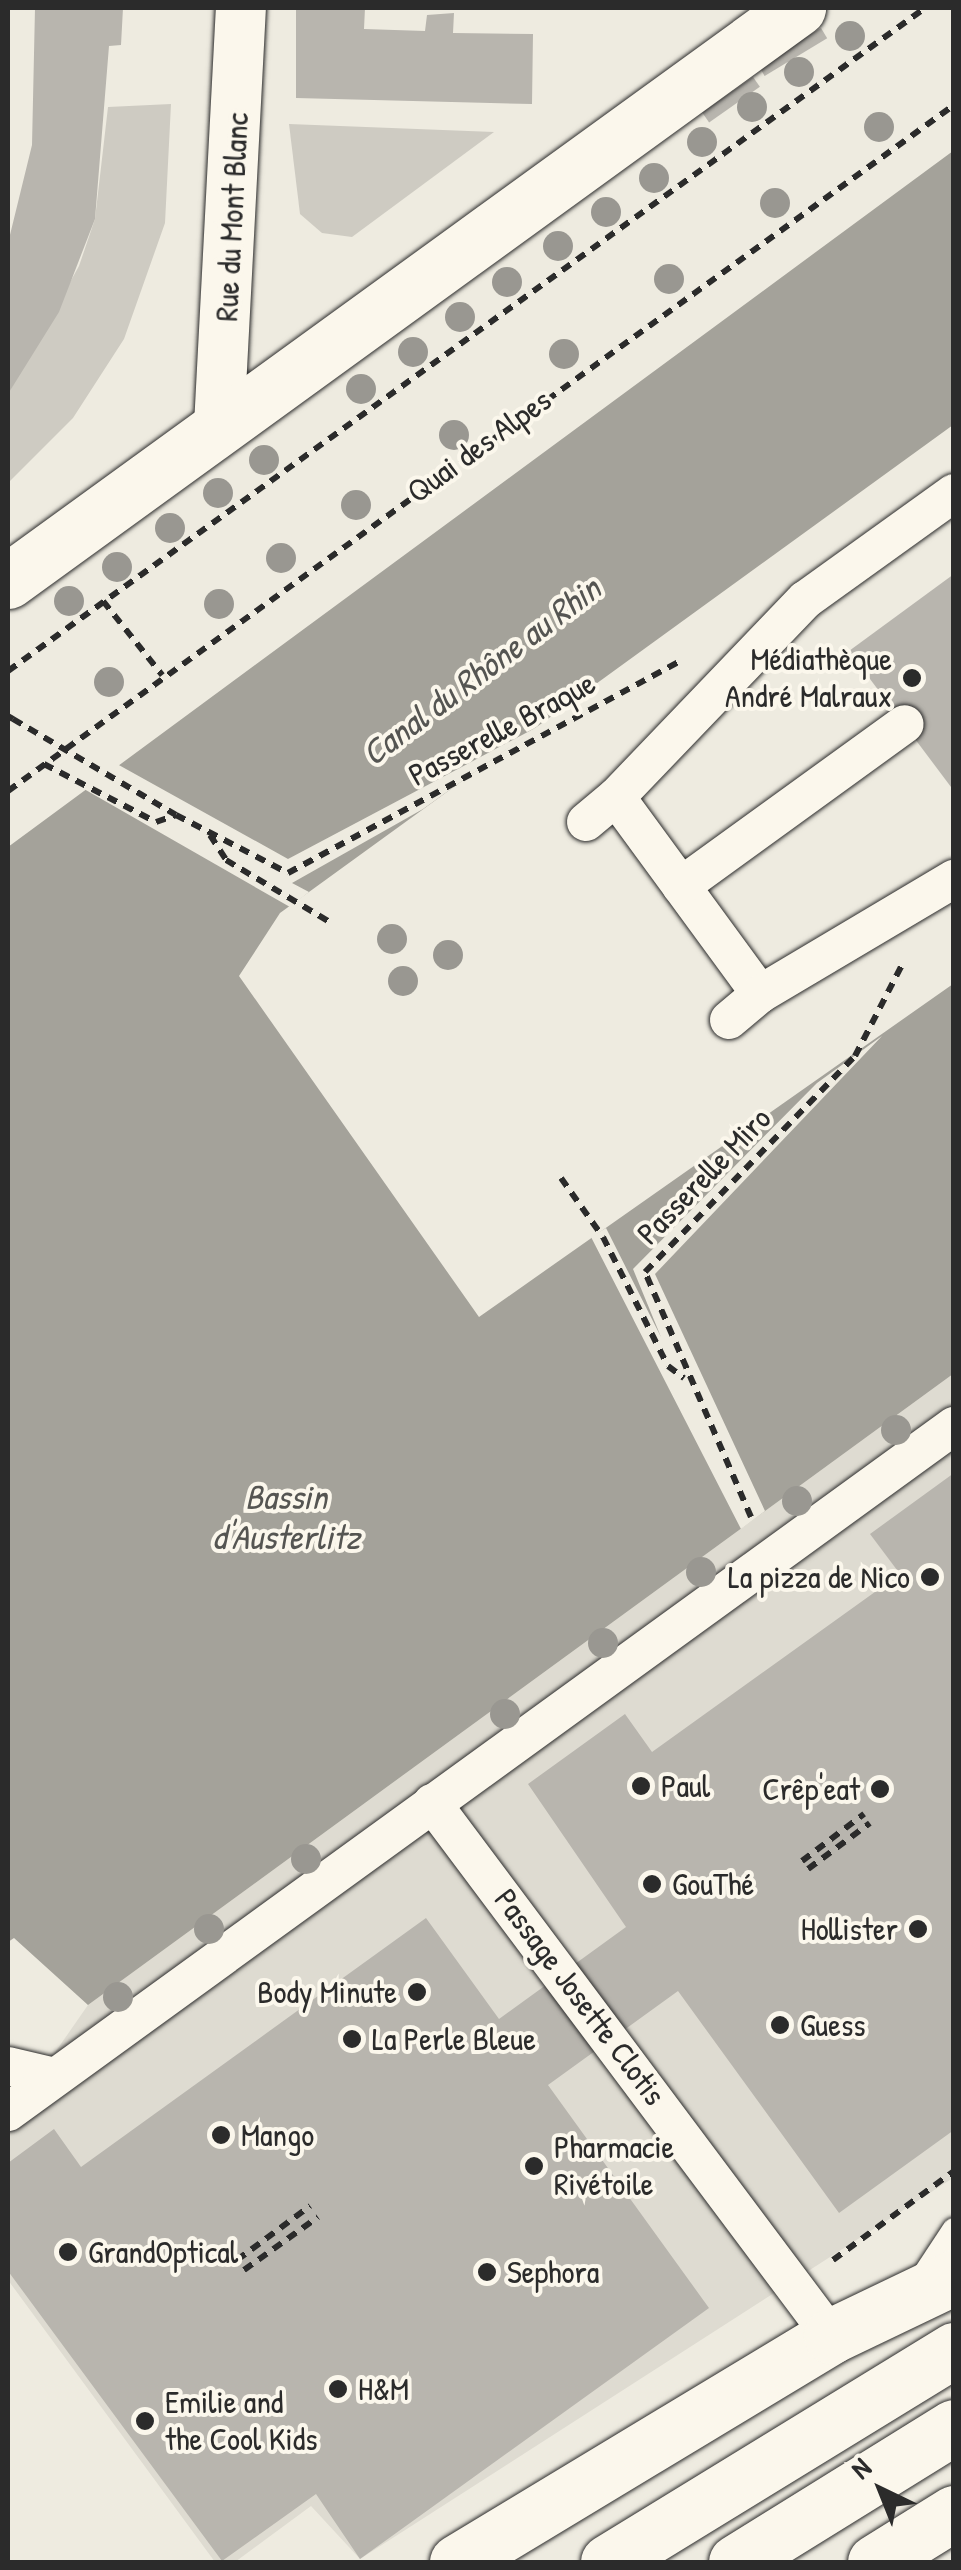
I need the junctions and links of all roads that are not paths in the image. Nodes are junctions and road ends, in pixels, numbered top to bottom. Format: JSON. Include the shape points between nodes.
{"nodes":[{"id":1,"x":241,"y":8,"type":"edge"},
{"id":2,"x":798,"y":8,"type":"edge"},
{"id":3,"x":218,"y":426,"type":"junction"},
{"id":4,"x":954,"y":493,"type":"edge"},
{"id":5,"x":8,"y":581,"type":"edge"},
{"id":6,"x":905,"y":724,"type":"dead end"},
{"id":7,"x":616,"y":798,"type":"junction"},
{"id":8,"x":586,"y":822,"type":"dead end"},
{"id":9,"x":948,"y":883,"type":"edge"},
{"id":10,"x":680,"y":886,"type":"junction"},
{"id":11,"x":760,"y":994,"type":"junction"},
{"id":12,"x":729,"y":1020,"type":"dead end"},
{"id":13,"x":954,"y":1426,"type":"edge"},
{"id":14,"x":432,"y":1804,"type":"junction"},
{"id":15,"x":8,"y":2066,"type":"edge"},
{"id":16,"x":55,"y":2077,"type":"junction"},
{"id":17,"x":8,"y":2112,"type":"edge"},
{"id":18,"x":954,"y":2230,"type":"edge"},
{"id":19,"x":954,"y":2278,"type":"edge"},
{"id":20,"x":904,"y":2308,"type":"junction"},
{"id":21,"x":831,"y":2336,"type":"junction"},
{"id":22,"x":954,"y":2350,"type":"edge"},
{"id":23,"x":954,"y":2427,"type":"edge"},
{"id":24,"x":954,"y":2514,"type":"edge"},
{"id":25,"x":457,"y":2562,"type":"edge"},
{"id":26,"x":608,"y":2562,"type":"edge"},
{"id":27,"x":736,"y":2562,"type":"edge"},
{"id":28,"x":875,"y":2562,"type":"edge"}],
"edges":[{"from":1,"to":3,"type":"street","name":"Rue du Mont Blanc"},
{"from":2,"to":3,"type":"main road"},
{"from":3,"to":5,"type":"main road"},
{"from":4,"to":7,"type":"street","via":[[805,600]]},
{"from":6,"to":10,"type":"street"},
{"from":7,"to":8,"type":"street"},
{"from":7,"to":10,"type":"street"},
{"from":9,"to":11,"type":"street"},
{"from":10,"to":11,"type":"street"},
{"from":11,"to":12,"type":"street"},
{"from":13,"to":14,"type":"street"},
{"from":14,"to":16,"type":"street"},
{"from":14,"to":21,"type":"street","name":"Passage Josette Clotis"},
{"from":15,"to":16,"type":"street"},
{"from":16,"to":17,"type":"street"},
{"from":18,"to":20,"type":"lane"},
{"from":19,"to":20,"type":"main road"},
{"from":20,"to":21,"type":"main road"},
{"from":21,"to":25,"type":"main road"},
{"from":22,"to":26,"type":"main road"},
{"from":23,"to":27,"type":"main road"},
{"from":24,"to":28,"type":"main road"}]}
